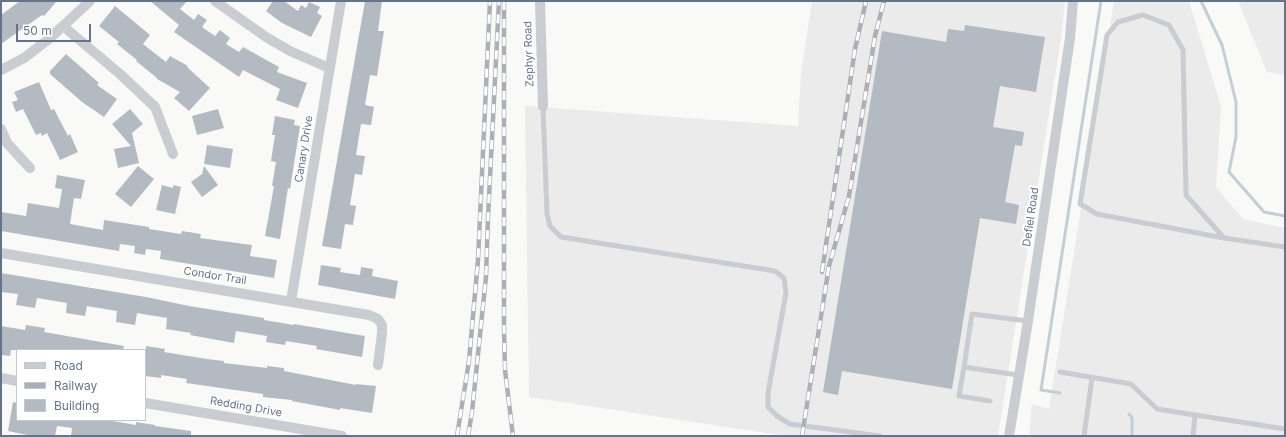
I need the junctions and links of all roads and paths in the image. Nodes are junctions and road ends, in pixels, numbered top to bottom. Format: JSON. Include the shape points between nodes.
{"nodes":[{"id":1,"x":90,"y":1,"type":"edge"},
{"id":2,"x":215,"y":1,"type":"edge"},
{"id":3,"x":341,"y":1,"type":"edge"},
{"id":4,"x":540,"y":1,"type":"edge"},
{"id":5,"x":1073,"y":1,"type":"edge"},
{"id":6,"x":63,"y":26,"type":"junction"},
{"id":7,"x":329,"y":68,"type":"junction"},
{"id":8,"x":1,"y":70,"type":"edge"},
{"id":9,"x":543,"y":106,"type":"joint"},
{"id":10,"x":1,"y":129,"type":"edge"},
{"id":11,"x":173,"y":154,"type":"dead end"},
{"id":12,"x":30,"y":168,"type":"dead end"},
{"id":13,"x":1224,"y":238,"type":"junction"},
{"id":14,"x":1285,"y":247,"type":"edge"},
{"id":15,"x":1,"y":252,"type":"edge"},
{"id":16,"x":291,"y":301,"type":"junction"},
{"id":17,"x":1028,"y":321,"type":"junction"},
{"id":18,"x":378,"y":365,"type":"dead end"},
{"id":19,"x":964,"y":367,"type":"junction"},
{"id":20,"x":1060,"y":372,"type":"dead end"},
{"id":21,"x":1018,"y":375,"type":"junction"},
{"id":22,"x":1,"y":378,"type":"edge"},
{"id":23,"x":1092,"y":378,"type":"junction"},
{"id":24,"x":16,"y":381,"type":"edge"},
{"id":25,"x":990,"y":401,"type":"dead end"},
{"id":26,"x":146,"y":403,"type":"edge"},
{"id":27,"x":1195,"y":415,"type":"junction"},
{"id":28,"x":1285,"y":429,"type":"edge"},
{"id":29,"x":342,"y":436,"type":"edge"},
{"id":30,"x":880,"y":436,"type":"edge"},
{"id":31,"x":1009,"y":436,"type":"edge"},
{"id":32,"x":1084,"y":436,"type":"edge"},
{"id":33,"x":1193,"y":436,"type":"edge"}],
"edges":[{"from":1,"to":6,"type":"street"},
{"from":2,"to":7,"type":"street","via":[[266,37]]},
{"from":3,"to":7,"type":"street","name":"Canary Drive"},
{"from":4,"to":9,"type":"street","name":"Zephyr Road"},
{"from":5,"to":17,"type":"street","name":"Defiel Road","via":[[1070,38]]},
{"from":6,"to":8,"type":"street","via":[[24,58]]},
{"from":6,"to":11,"type":"street","via":[[155,107]]},
{"from":7,"to":16,"type":"street","name":"Canary Drive"},
{"from":9,"to":30,"type":"lane","via":[[547,214],[550,226],[561,237],[776,271],[784,278],[786,293],[768,393],[768,407],[790,424]]},
{"from":10,"to":12,"type":"street","via":[[7,143]]},
{"from":13,"to":13,"type":"lane","via":[[1186,195],[1183,50],[1169,25],[1143,15],[1118,22],[1106,35],[1080,204],[1097,214]]},
{"from":13,"to":14,"type":"lane"},
{"from":15,"to":16,"type":"street","name":"Condor Trail"},
{"from":16,"to":18,"type":"street","name":"Condor Trail","via":[[369,315],[378,319],[382,325]]},
{"from":17,"to":19,"type":"lane","via":[[972,314]]},
{"from":17,"to":21,"type":"street","name":"Defiel Road"},
{"from":19,"to":21,"type":"lane"},
{"from":19,"to":25,"type":"lane","via":[[959,396]]},
{"from":20,"to":23,"type":"lane"},
{"from":21,"to":31,"type":"street","name":"Defiel Road"},
{"from":22,"to":24,"type":"street"},
{"from":23,"to":27,"type":"lane","via":[[1131,384],[1157,409]]},
{"from":23,"to":32,"type":"lane"},
{"from":26,"to":29,"type":"street","name":"Redding Drive"},
{"from":27,"to":28,"type":"lane"},
{"from":27,"to":33,"type":"lane"}]}
